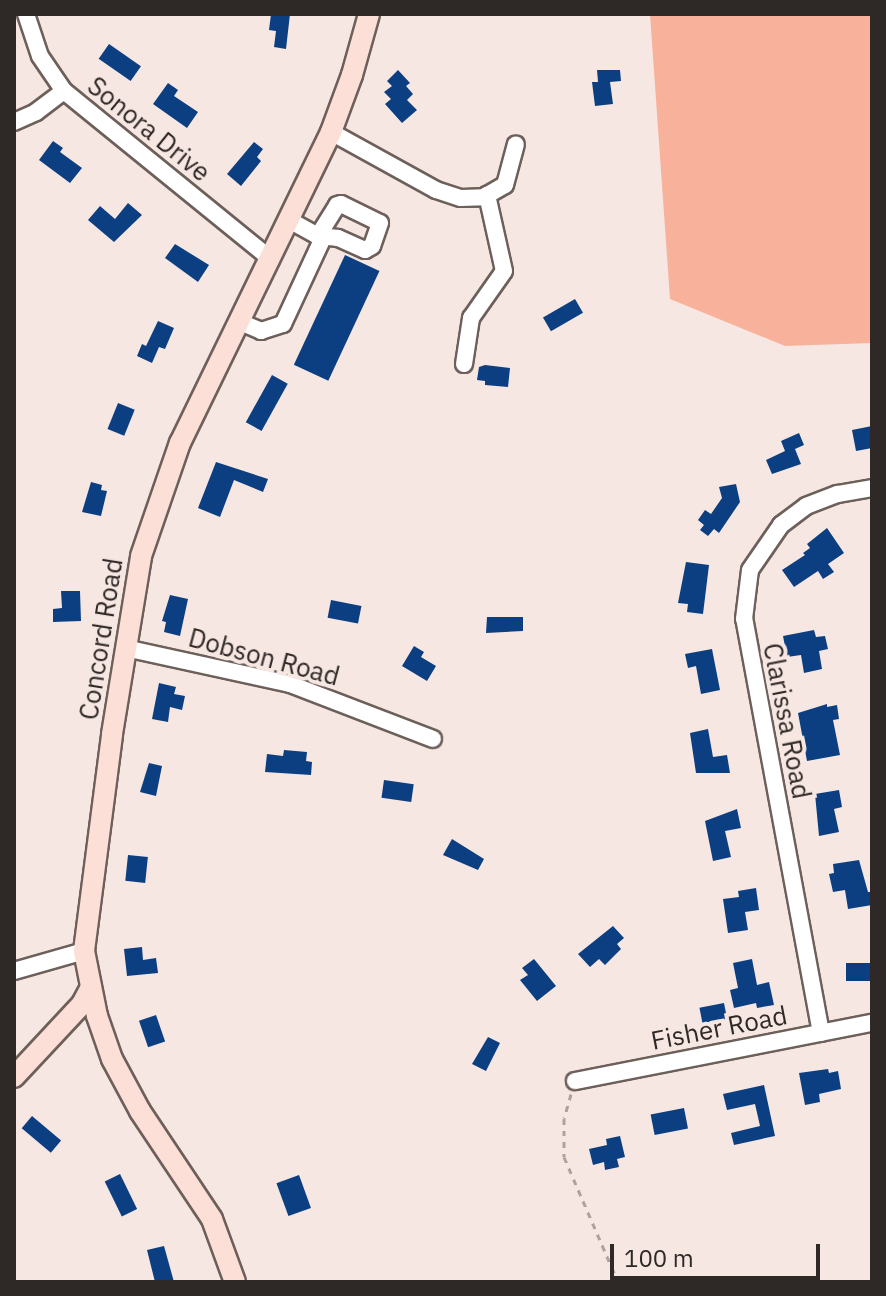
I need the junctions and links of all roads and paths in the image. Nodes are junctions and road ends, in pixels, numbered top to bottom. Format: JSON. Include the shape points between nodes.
{"nodes":[{"id":1,"x":26,"y":14,"type":"edge"},
{"id":2,"x":369,"y":14,"type":"edge"},
{"id":3,"x":64,"y":91,"type":"junction"},
{"id":4,"x":14,"y":122,"type":"edge"},
{"id":5,"x":331,"y":132,"type":"junction"},
{"id":6,"x":516,"y":144,"type":"dead end"},
{"id":7,"x":487,"y":195,"type":"junction"},
{"id":8,"x":291,"y":221,"type":"junction"},
{"id":9,"x":271,"y":259,"type":"junction"},
{"id":10,"x":240,"y":322,"type":"junction"},
{"id":11,"x":464,"y":364,"type":"dead end"},
{"id":12,"x":872,"y":488,"type":"edge"},
{"id":13,"x":125,"y":648,"type":"junction"},
{"id":14,"x":433,"y":739,"type":"dead end"},
{"id":15,"x":84,"y":951,"type":"junction"},
{"id":16,"x":14,"y":971,"type":"edge"},
{"id":17,"x":91,"y":987,"type":"junction"},
{"id":18,"x":872,"y":1023,"type":"edge"},
{"id":19,"x":821,"y":1033,"type":"junction"},
{"id":20,"x":14,"y":1077,"type":"edge"},
{"id":21,"x":575,"y":1081,"type":"joint"},
{"id":22,"x":235,"y":1282,"type":"edge"},
{"id":23,"x":618,"y":1282,"type":"edge"}],
"edges":[{"from":1,"to":3,"type":"street","name":"Sonora Drive","via":[[40,56]]},
{"from":2,"to":5,"type":"main road","name":"Concord Road"},
{"from":3,"to":4,"type":"street"},
{"from":3,"to":9,"type":"street","name":"Sonora Drive"},
{"from":5,"to":7,"type":"street","via":[[436,190],[461,198]]},
{"from":5,"to":8,"type":"main road","name":"Concord Road"},
{"from":6,"to":7,"type":"street","via":[[505,185]]},
{"from":7,"to":11,"type":"street","via":[[504,271],[471,318]]},
{"from":8,"to":9,"type":"main road","name":"Concord Road"},
{"from":8,"to":10,"type":"street","via":[[318,236],[318,253],[283,324],[261,331]]},
{"from":9,"to":10,"type":"main road","name":"Concord Road"},
{"from":10,"to":13,"type":"main road","name":"Concord Road","via":[[180,443],[156,509],[141,556]]},
{"from":12,"to":19,"type":"street","name":"Clarissa Road","via":[[806,506],[781,525],[750,570],[744,619]]},
{"from":13,"to":14,"type":"street","name":"Dobson Road","via":[[290,684]]},
{"from":13,"to":15,"type":"main road","name":"Concord Road"},
{"from":15,"to":16,"type":"street"},
{"from":15,"to":17,"type":"main road","name":"Concord Road"},
{"from":17,"to":20,"type":"main road","via":[[82,1004]]},
{"from":17,"to":22,"type":"main road","name":"Concord Road","via":[[112,1059],[212,1219]]},
{"from":18,"to":19,"type":"street","name":"Fisher Road"},
{"from":19,"to":21,"type":"street","name":"Fisher Road"},
{"from":21,"to":23,"type":"path","via":[[564,1118],[564,1157]]}]}
